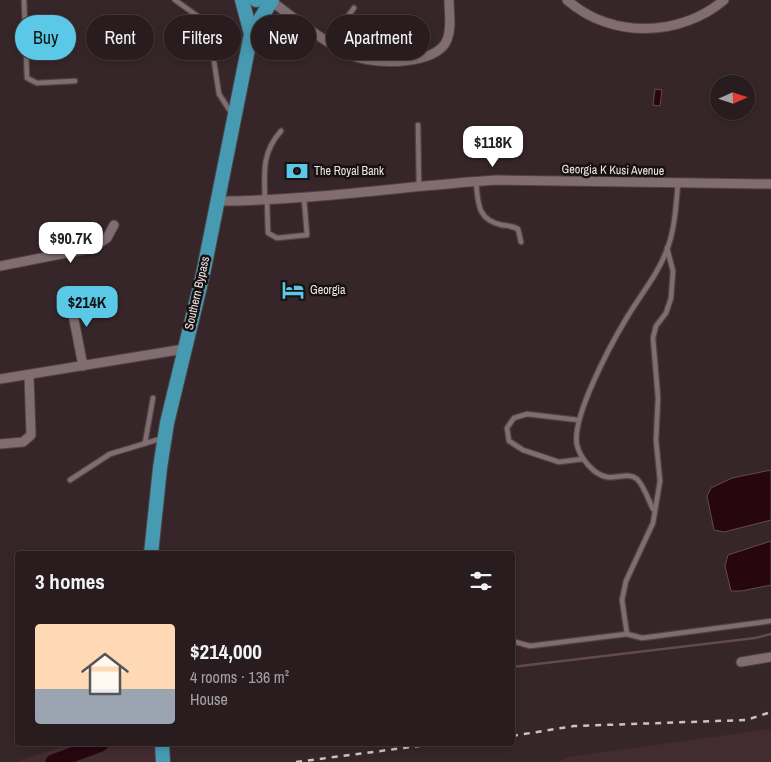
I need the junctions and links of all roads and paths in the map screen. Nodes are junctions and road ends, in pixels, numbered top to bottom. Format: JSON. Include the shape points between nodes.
{"nodes":[{"id":1,"x":24,"y":0,"type":"edge"},
{"id":2,"x":175,"y":0,"type":"edge"},
{"id":3,"x":242,"y":0,"type":"edge"},
{"id":4,"x":264,"y":0,"type":"edge"},
{"id":5,"x":568,"y":0,"type":"edge"},
{"id":6,"x":724,"y":0,"type":"edge"},
{"id":7,"x":449,"y":1,"type":"dead end"},
{"id":8,"x":354,"y":8,"type":"dead end"},
{"id":9,"x":349,"y":15,"type":"edge"},
{"id":10,"x":250,"y":34,"type":"junction"},
{"id":11,"x":326,"y":42,"type":"edge"},
{"id":12,"x":248,"y":48,"type":"junction"},
{"id":13,"x":251,"y":48,"type":"edge"},
{"id":14,"x":430,"y":54,"type":"edge"},
{"id":15,"x":372,"y":60,"type":"edge"},
{"id":16,"x":398,"y":60,"type":"edge"},
{"id":17,"x":75,"y":81,"type":"dead end"},
{"id":18,"x":234,"y":118,"type":"junction"},
{"id":19,"x":418,"y":124,"type":"dead end"},
{"id":20,"x":281,"y":131,"type":"dead end"},
{"id":21,"x":476,"y":181,"type":"junction"},
{"id":22,"x":678,"y":183,"type":"junction"},
{"id":23,"x":771,"y":184,"type":"edge"},
{"id":24,"x":419,"y":186,"type":"junction"},
{"id":25,"x":304,"y":198,"type":"junction"},
{"id":26,"x":216,"y":201,"type":"junction"},
{"id":27,"x":266,"y":201,"type":"junction"},
{"id":28,"x":114,"y":225,"type":"dead end"},
{"id":29,"x":520,"y":242,"type":"dead end"},
{"id":30,"x":668,"y":248,"type":"junction"},
{"id":31,"x":0,"y":266,"type":"edge"},
{"id":32,"x":69,"y":294,"type":"dead end"},
{"id":33,"x":184,"y":349,"type":"junction"},
{"id":34,"x":83,"y":366,"type":"junction"},
{"id":35,"x":29,"y":375,"type":"junction"},
{"id":36,"x":0,"y":379,"type":"edge"},
{"id":37,"x":153,"y":398,"type":"dead end"},
{"id":38,"x":578,"y":420,"type":"junction"},
{"id":39,"x":164,"y":438,"type":"junction"},
{"id":40,"x":145,"y":443,"type":"junction"},
{"id":41,"x":0,"y":444,"type":"edge"},
{"id":42,"x":583,"y":459,"type":"junction"},
{"id":43,"x":70,"y":480,"type":"dead end"},
{"id":44,"x":653,"y":509,"type":"junction"},
{"id":45,"x":151,"y":551,"type":"edge"},
{"id":46,"x":771,"y":621,"type":"edge"},
{"id":47,"x":627,"y":634,"type":"junction"},
{"id":48,"x":515,"y":642,"type":"edge"},
{"id":49,"x":771,"y":657,"type":"edge"},
{"id":50,"x":741,"y":662,"type":"dead end"},
{"id":51,"x":162,"y":746,"type":"edge"},
{"id":52,"x":163,"y":762,"type":"edge"}],
"edges":[{"from":1,"to":17,"type":"lane","via":[[30,82]]},
{"from":2,"to":18,"type":"lane","via":[[209,28],[220,94]]},
{"from":3,"to":10,"type":"highway","name":"Southern Bypass"},
{"from":4,"to":10,"type":"highway","name":"Southern Bypass"},
{"from":4,"to":11,"type":"street"},
{"from":5,"to":6,"type":"street","via":[[597,18],[641,30],[686,23]]},
{"from":7,"to":14,"type":"street","via":[[447,40],[442,48]]},
{"from":8,"to":9,"type":"lane"},
{"from":10,"to":12,"type":"highway","name":"Southern Bypass"},
{"from":12,"to":13,"type":"lane"},
{"from":12,"to":18,"type":"highway","name":"Southern Bypass"},
{"from":15,"to":16,"type":"street"},
{"from":18,"to":26,"type":"highway","name":"Southern Bypass"},
{"from":19,"to":24,"type":"lane"},
{"from":20,"to":27,"type":"lane","via":[[267,152],[264,170]]},
{"from":21,"to":22,"type":"street","name":"Georgia K Kusi Avenue"},
{"from":21,"to":24,"type":"street","name":"Georgia K Kusi Avenue"},
{"from":21,"to":29,"type":"lane","via":[[477,199],[484,217],[518,229]]},
{"from":22,"to":23,"type":"street","name":"Georgia K Kusi Avenue"},
{"from":22,"to":30,"type":"lane"},
{"from":24,"to":25,"type":"street","name":"Georgia K Kusi Avenue"},
{"from":25,"to":27,"type":"street","name":"Georgia K Kusi Avenue"},
{"from":25,"to":27,"type":"lane","via":[[307,235],[277,238],[268,233]]},
{"from":26,"to":27,"type":"street","name":"Georgia K Kusi Avenue"},
{"from":26,"to":33,"type":"highway","name":"Southern Bypass","via":[[203,274]]},
{"from":28,"to":31,"type":"street","via":[[107,238],[92,248]]},
{"from":30,"to":38,"type":"lane","via":[[650,286],[626,319]]},
{"from":30,"to":44,"type":"lane","via":[[673,271],[671,298],[653,338],[660,481]]},
{"from":32,"to":34,"type":"street"},
{"from":33,"to":34,"type":"street"},
{"from":33,"to":39,"type":"highway","name":"Southern Bypass"},
{"from":34,"to":35,"type":"street"},
{"from":35,"to":36,"type":"street"},
{"from":35,"to":41,"type":"street","via":[[31,435],[23,442]]},
{"from":37,"to":40,"type":"lane"},
{"from":38,"to":42,"type":"lane","via":[[577,445]]},
{"from":38,"to":42,"type":"lane","via":[[527,414],[514,418],[507,428],[509,441],[523,450],[559,462]]},
{"from":39,"to":40,"type":"lane"},
{"from":39,"to":45,"type":"highway","name":"Southern Bypass"},
{"from":40,"to":43,"type":"lane","via":[[102,458]]},
{"from":42,"to":44,"type":"lane","via":[[606,477],[637,479]]},
{"from":44,"to":47,"type":"lane","via":[[653,523],[626,581],[622,600]]},
{"from":46,"to":47,"type":"lane","via":[[642,638]]},
{"from":47,"to":48,"type":"lane","via":[[530,646]]},
{"from":49,"to":50,"type":"street"},
{"from":51,"to":52,"type":"highway"}]}
